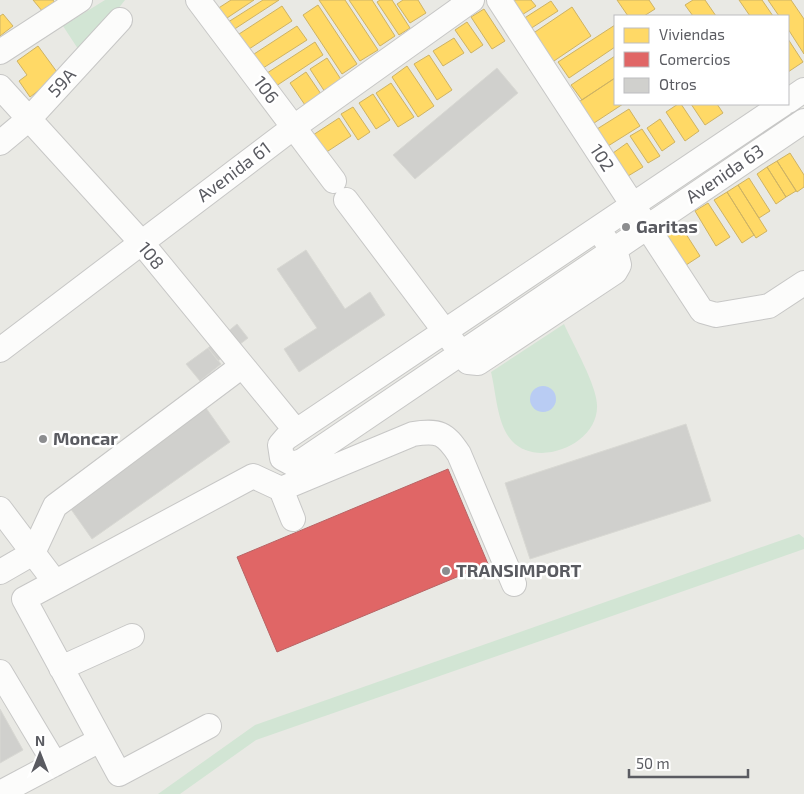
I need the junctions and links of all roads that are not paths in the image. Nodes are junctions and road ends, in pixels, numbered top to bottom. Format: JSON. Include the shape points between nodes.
{"nodes":[{"id":1,"x":80,"y":0,"type":"edge"},
{"id":2,"x":198,"y":0,"type":"edge"},
{"id":3,"x":472,"y":0,"type":"edge"},
{"id":4,"x":499,"y":0,"type":"edge"},
{"id":5,"x":120,"y":20,"type":"dead end"},
{"id":6,"x":0,"y":52,"type":"edge"},
{"id":7,"x":0,"y":87,"type":"edge"},
{"id":8,"x":804,"y":90,"type":"edge"},
{"id":9,"x":789,"y":100,"type":"edge"},
{"id":10,"x":782,"y":105,"type":"edge"},
{"id":11,"x":30,"y":118,"type":"junction"},
{"id":12,"x":804,"y":121,"type":"edge"},
{"id":13,"x":294,"y":127,"type":"junction"},
{"id":14,"x":0,"y":143,"type":"edge"},
{"id":15,"x":633,"y":205,"type":"junction"},
{"id":16,"x":647,"y":226,"type":"junction"},
{"id":17,"x":598,"y":229,"type":"junction"},
{"id":18,"x":141,"y":242,"type":"junction"},
{"id":19,"x":613,"y":250,"type":"junction"},
{"id":20,"x":804,"y":283,"type":"edge"},
{"id":21,"x":444,"y":332,"type":"junction"},
{"id":22,"x":0,"y":350,"type":"edge"},
{"id":23,"x":460,"y":354,"type":"junction"},
{"id":24,"x":242,"y":366,"type":"junction"},
{"id":25,"x":296,"y":431,"type":"junction"},
{"id":26,"x":281,"y":489,"type":"junction"},
{"id":27,"x":0,"y":509,"type":"edge"},
{"id":28,"x":293,"y":519,"type":"dead end"},
{"id":29,"x":33,"y":552,"type":"junction"},
{"id":30,"x":0,"y":572,"type":"edge"},
{"id":31,"x":55,"y":582,"type":"junction"},
{"id":32,"x":514,"y":584,"type":"dead end"},
{"id":33,"x":132,"y":636,"type":"dead end"},
{"id":34,"x":61,"y":668,"type":"junction"},
{"id":35,"x":0,"y":672,"type":"edge"},
{"id":36,"x":210,"y":726,"type":"dead end"},
{"id":37,"x":100,"y":740,"type":"junction"},
{"id":38,"x":55,"y":764,"type":"junction"},
{"id":39,"x":0,"y":793,"type":"edge"}],
"edges":[{"from":1,"to":6,"type":"street"},
{"from":2,"to":13,"type":"street","name":"106"},
{"from":3,"to":13,"type":"street","name":"Avenida 61"},
{"from":4,"to":15,"type":"street","name":"102"},
{"from":5,"to":11,"type":"street","name":"59A"},
{"from":7,"to":11,"type":"street","name":"108"},
{"from":8,"to":9,"type":"street"},
{"from":10,"to":15,"type":"street","name":"Avenida 63"},
{"from":11,"to":14,"type":"street","name":"59A"},
{"from":11,"to":18,"type":"street","name":"108"},
{"from":12,"to":16,"type":"street","name":"Avenida 63"},
{"from":13,"to":18,"type":"street","name":"Avenida 61"},
{"from":13,"to":21,"type":"street","name":"106"},
{"from":15,"to":16,"type":"street","name":"102"},
{"from":15,"to":17,"type":"street","name":"Avenida 63"},
{"from":16,"to":19,"type":"street","name":"Avenida 63"},
{"from":16,"to":20,"type":"street","name":"102","via":[[702,311],[708,314],[769,306]]},
{"from":17,"to":19,"type":"street"},
{"from":17,"to":21,"type":"street","name":"Avenida 63"},
{"from":18,"to":22,"type":"street","name":"Avenida 61"},
{"from":18,"to":24,"type":"street","name":"108"},
{"from":19,"to":23,"type":"street","via":[[619,265],[614,272],[478,363],[468,362]]},
{"from":21,"to":23,"type":"street","name":"106"},
{"from":21,"to":25,"type":"street","name":"Avenida 63"},
{"from":23,"to":25,"type":"street","name":"Avenida 63","via":[[293,464],[282,458],[279,450],[282,441]]},
{"from":24,"to":25,"type":"street","name":"108"},
{"from":24,"to":29,"type":"street","via":[[55,506]]},
{"from":26,"to":28,"type":"street"},
{"from":26,"to":31,"type":"street","via":[[253,476]]},
{"from":26,"to":32,"type":"street","via":[[414,434],[433,431],[448,438],[459,454]]},
{"from":27,"to":29,"type":"street"},
{"from":29,"to":30,"type":"street"},
{"from":29,"to":31,"type":"street"},
{"from":31,"to":34,"type":"street","via":[[24,599]]},
{"from":33,"to":34,"type":"street"},
{"from":34,"to":37,"type":"street"},
{"from":35,"to":38,"type":"street"},
{"from":36,"to":37,"type":"street","via":[[119,774]]},
{"from":37,"to":38,"type":"street"},
{"from":38,"to":39,"type":"street"}]}
